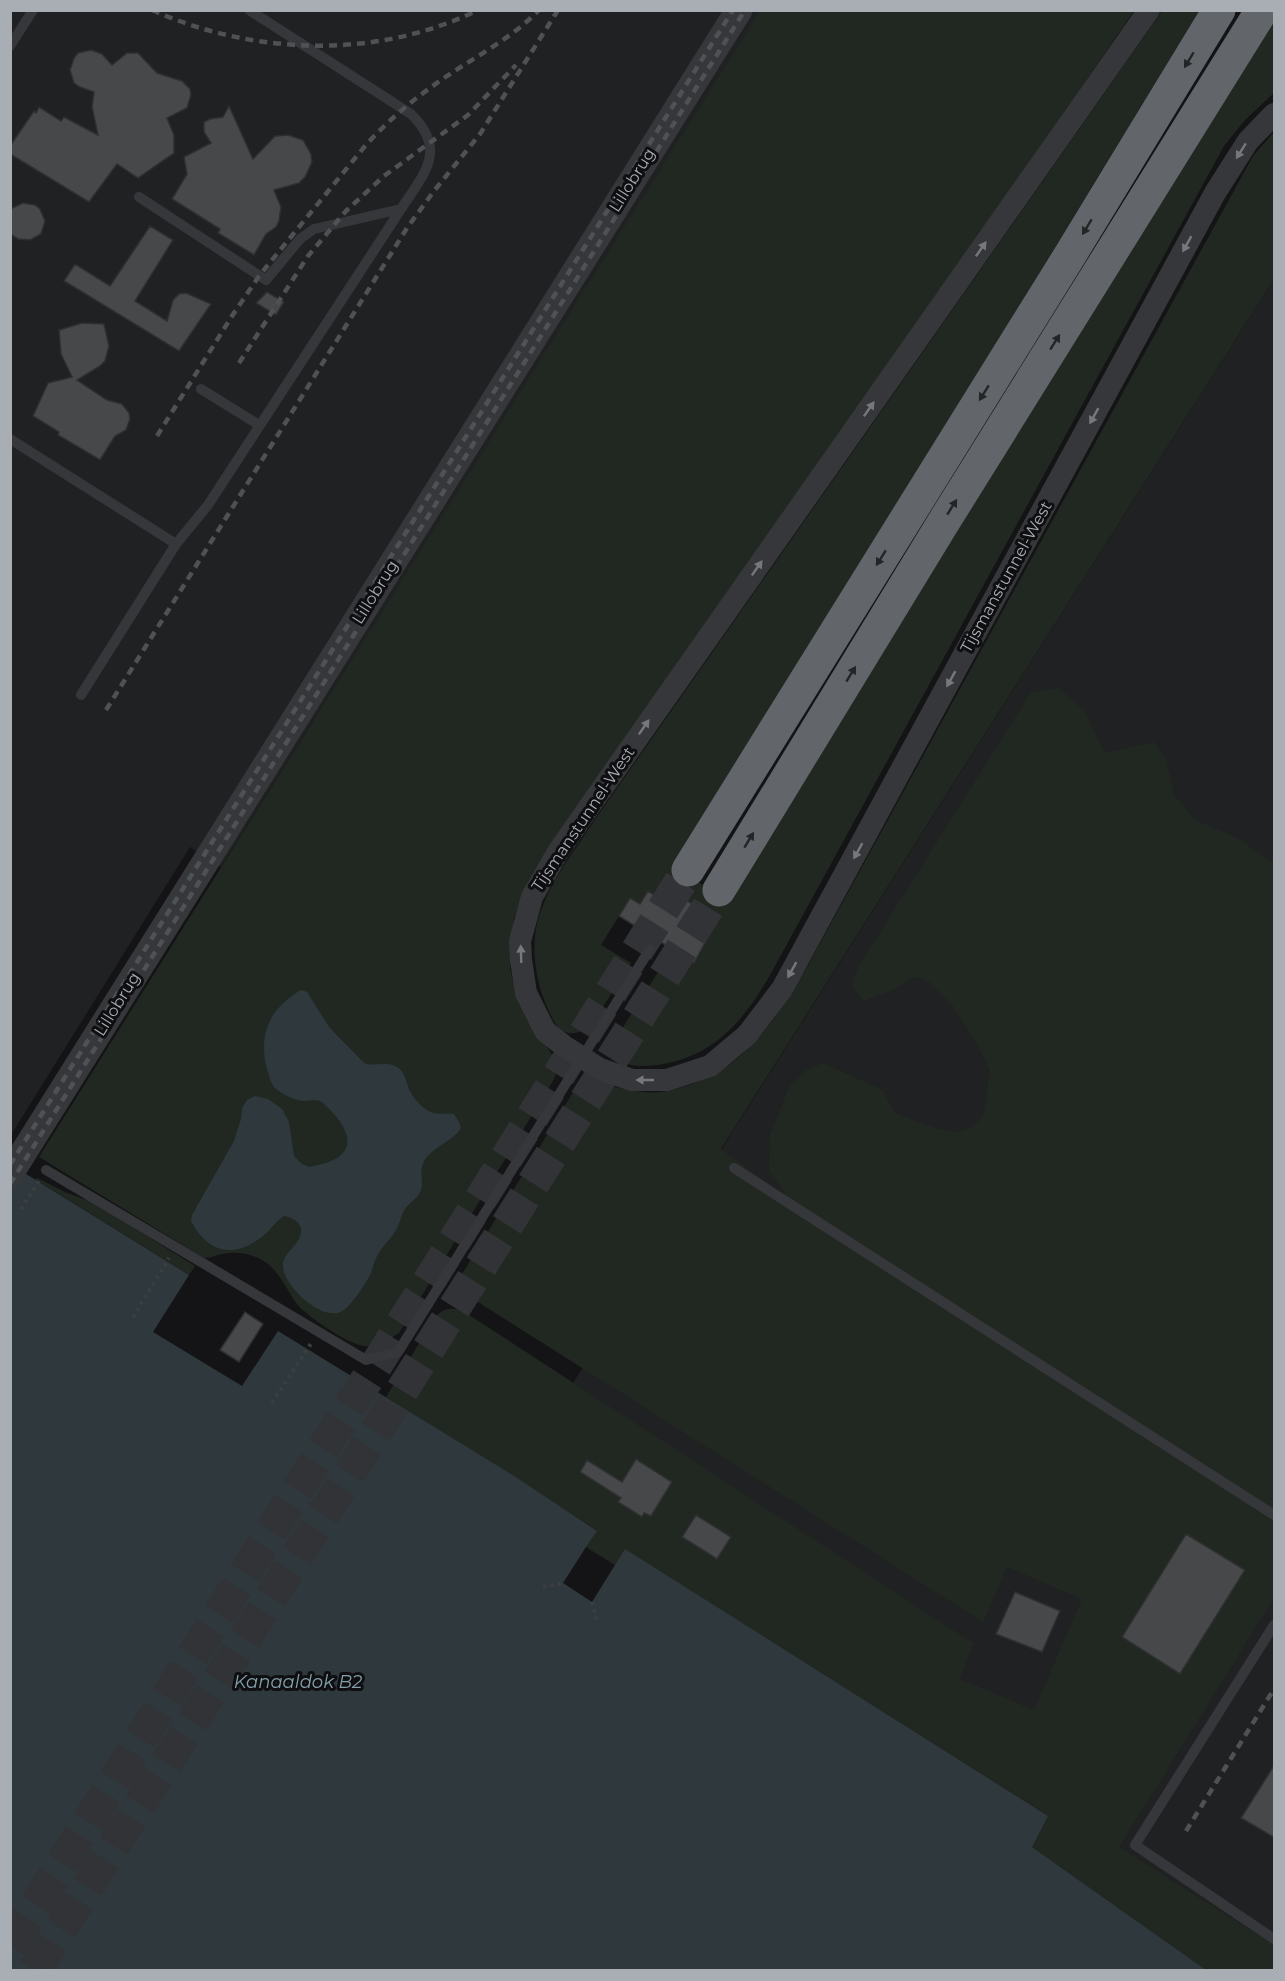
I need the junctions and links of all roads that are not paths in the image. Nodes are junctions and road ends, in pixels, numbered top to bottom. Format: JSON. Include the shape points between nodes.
{"nodes":[{"id":1,"x":33,"y":10,"type":"edge"},
{"id":2,"x":249,"y":10,"type":"edge"},
{"id":3,"x":739,"y":10,"type":"edge"},
{"id":4,"x":1149,"y":10,"type":"edge"},
{"id":5,"x":1219,"y":10,"type":"edge"},
{"id":6,"x":1262,"y":10,"type":"edge"},
{"id":7,"x":10,"y":46,"type":"edge"},
{"id":8,"x":1275,"y":114,"type":"edge"},
{"id":9,"x":140,"y":197,"type":"dead end"},
{"id":10,"x":401,"y":209,"type":"junction"},
{"id":11,"x":201,"y":389,"type":"dead end"},
{"id":12,"x":259,"y":425,"type":"junction"},
{"id":13,"x":10,"y":439,"type":"edge"},
{"id":14,"x":176,"y":544,"type":"junction"},
{"id":15,"x":81,"y":695,"type":"dead end"},
{"id":16,"x":688,"y":870,"type":"tunnel mouth"},
{"id":17,"x":719,"y":890,"type":"tunnel mouth"},
{"id":18,"x":650,"y":949,"type":"dead end"},
{"id":19,"x":583,"y":1058,"type":"junction"},
{"id":20,"x":734,"y":1168,"type":"dead end"},
{"id":21,"x":46,"y":1170,"type":"road end"},
{"id":22,"x":10,"y":1174,"type":"edge"},
{"id":23,"x":1275,"y":1515,"type":"edge"},
{"id":24,"x":1275,"y":1625,"type":"edge"},
{"id":25,"x":1275,"y":1939,"type":"edge"}],
"edges":[{"from":1,"to":7,"type":"lane"},
{"from":2,"to":10,"type":"lane","via":[[420,123],[428,138],[430,159]]},
{"from":3,"to":22,"type":"street","name":"Lillobrug"},
{"from":19,"to":4,"type":"street","name":"Tijsmanstunnel-West","one_way":true,"via":[[545,1031],[526,993],[520,941],[532,897],[586,810]]},
{"from":5,"to":16,"type":"highway","one_way":true},
{"from":17,"to":6,"type":"highway","one_way":true},
{"from":8,"to":19,"type":"street","name":"Tijsmanstunnel-West","one_way":true,"via":[[1248,141],[1215,193],[782,989],[747,1035],[710,1066],[667,1080],[632,1080],[600,1069]]},
{"from":9,"to":10,"type":"lane","via":[[266,280],[300,239],[314,229]]},
{"from":10,"to":12,"type":"lane"},
{"from":11,"to":12,"type":"lane"},
{"from":12,"to":14,"type":"lane","via":[[208,505]]},
{"from":13,"to":14,"type":"lane"},
{"from":14,"to":15,"type":"lane"},
{"from":18,"to":19,"type":"lane"},
{"from":19,"to":21,"type":"lane","via":[[398,1352],[366,1360]]},
{"from":20,"to":23,"type":"lane"},
{"from":24,"to":25,"type":"lane","via":[[1135,1845]]}]}
